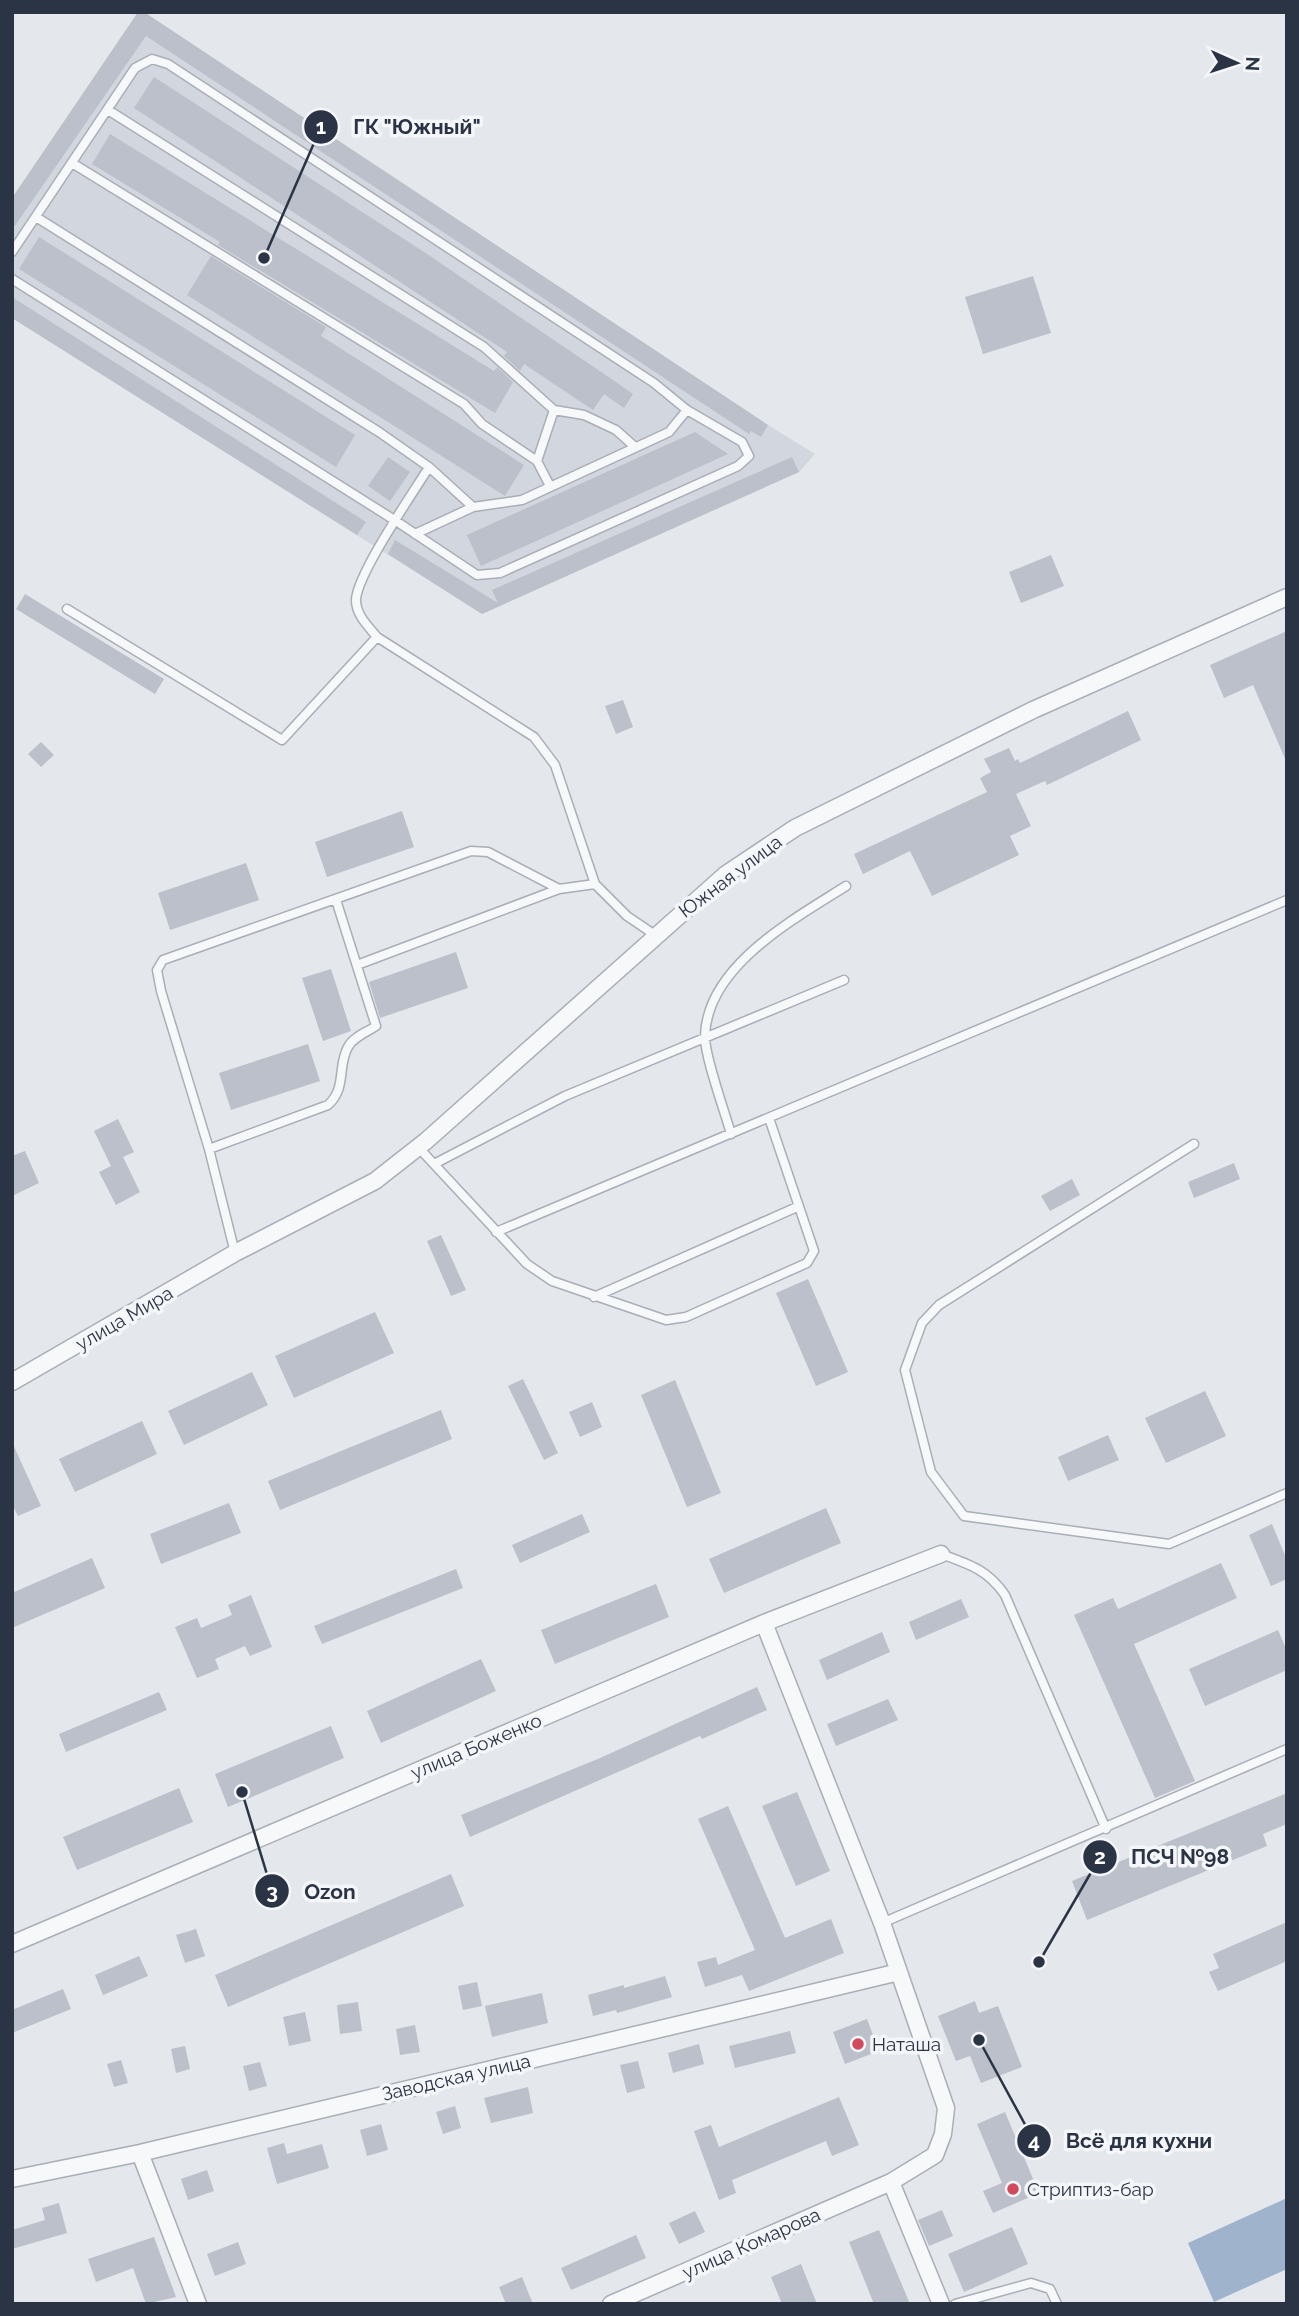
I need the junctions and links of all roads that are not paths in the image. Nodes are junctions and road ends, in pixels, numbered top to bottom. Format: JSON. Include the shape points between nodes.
{"nodes":[{"id":1,"x":108,"y":110,"type":"junction"},
{"id":2,"x":72,"y":163,"type":"junction"},
{"id":3,"x":36,"y":217,"type":"junction"},
{"id":4,"x":12,"y":252,"type":"edge"},
{"id":5,"x":12,"y":279,"type":"edge"},
{"id":6,"x":554,"y":410,"type":"junction"},
{"id":7,"x":687,"y":410,"type":"junction"},
{"id":8,"x":635,"y":447,"type":"junction"},
{"id":9,"x":537,"y":461,"type":"junction"},
{"id":10,"x":429,"y":467,"type":"junction"},
{"id":11,"x":550,"y":485,"type":"junction"},
{"id":12,"x":474,"y":508,"type":"junction"},
{"id":13,"x":397,"y":521,"type":"junction"},
{"id":14,"x":415,"y":534,"type":"junction"},
{"id":15,"x":1287,"y":597,"type":"edge"},
{"id":16,"x":67,"y":609,"type":"dead end"},
{"id":17,"x":377,"y":637,"type":"junction"},
{"id":18,"x":595,"y":884,"type":"junction"},
{"id":19,"x":846,"y":886,"type":"dead end"},
{"id":20,"x":559,"y":889,"type":"junction"},
{"id":21,"x":336,"y":900,"type":"junction"},
{"id":22,"x":1287,"y":900,"type":"edge"},
{"id":23,"x":655,"y":935,"type":"junction"},
{"id":24,"x":357,"y":965,"type":"junction"},
{"id":25,"x":844,"y":980,"type":"dead end"},
{"id":26,"x":705,"y":1038,"type":"junction"},
{"id":27,"x":769,"y":1118,"type":"junction"},
{"id":28,"x":731,"y":1134,"type":"junction"},
{"id":29,"x":1194,"y":1144,"type":"dead end"},
{"id":30,"x":418,"y":1147,"type":"junction"},
{"id":31,"x":209,"y":1149,"type":"junction"},
{"id":32,"x":434,"y":1164,"type":"junction"},
{"id":33,"x":797,"y":1207,"type":"junction"},
{"id":34,"x":496,"y":1232,"type":"junction"},
{"id":35,"x":235,"y":1253,"type":"junction"},
{"id":36,"x":594,"y":1297,"type":"junction"},
{"id":37,"x":12,"y":1382,"type":"edge"},
{"id":38,"x":1287,"y":1493,"type":"edge"},
{"id":39,"x":941,"y":1555,"type":"joint"},
{"id":40,"x":764,"y":1623,"type":"junction"},
{"id":41,"x":1287,"y":1749,"type":"edge"},
{"id":42,"x":1106,"y":1829,"type":"junction"},
{"id":43,"x":882,"y":1923,"type":"junction"},
{"id":44,"x":12,"y":1944,"type":"edge"},
{"id":45,"x":899,"y":1972,"type":"junction"},
{"id":46,"x":140,"y":2153,"type":"junction"},
{"id":47,"x":12,"y":2179,"type":"edge"},
{"id":48,"x":891,"y":2182,"type":"junction"},
{"id":49,"x":198,"y":2304,"type":"edge"},
{"id":50,"x":611,"y":2304,"type":"edge"},
{"id":51,"x":941,"y":2304,"type":"edge"},
{"id":52,"x":955,"y":2304,"type":"edge"},
{"id":53,"x":1057,"y":2304,"type":"edge"}],
"edges":[{"from":1,"to":2,"type":"lane"},
{"from":1,"to":6,"type":"lane","via":[[484,347]]},
{"from":1,"to":7,"type":"lane","via":[[135,68],[152,60],[168,64],[654,383]]},
{"from":2,"to":3,"type":"lane"},
{"from":2,"to":9,"type":"lane","via":[[464,404],[482,424]]},
{"from":3,"to":4,"type":"lane"},
{"from":3,"to":10,"type":"lane"},
{"from":5,"to":13,"type":"lane"},
{"from":6,"to":8,"type":"lane","via":[[584,415],[606,425]]},
{"from":6,"to":9,"type":"lane"},
{"from":7,"to":8,"type":"lane","via":[[669,432]]},
{"from":7,"to":14,"type":"lane","via":[[742,442],[749,456],[738,466],[500,573],[477,576]]},
{"from":8,"to":11,"type":"lane"},
{"from":9,"to":11,"type":"lane"},
{"from":10,"to":12,"type":"lane"},
{"from":10,"to":13,"type":"lane"},
{"from":11,"to":12,"type":"lane","via":[[522,500]]},
{"from":12,"to":14,"type":"lane"},
{"from":13,"to":14,"type":"lane"},
{"from":13,"to":17,"type":"lane","via":[[356,599],[361,617]]},
{"from":15,"to":23,"type":"street","name":"Южная улица","via":[[1033,710],[795,828],[725,875]]},
{"from":16,"to":17,"type":"lane","via":[[282,740]]},
{"from":17,"to":18,"type":"lane","via":[[534,737],[555,765]]},
{"from":18,"to":20,"type":"lane"},
{"from":18,"to":23,"type":"lane","via":[[627,916]]},
{"from":19,"to":26,"type":"lane","via":[[774,932],[731,974],[710,1005]]},
{"from":20,"to":21,"type":"lane","via":[[488,852],[471,851]]},
{"from":20,"to":24,"type":"lane"},
{"from":21,"to":24,"type":"lane"},
{"from":21,"to":31,"type":"lane","via":[[163,960],[157,970]]},
{"from":22,"to":27,"type":"lane"},
{"from":23,"to":30,"type":"street","name":"Южная улица"},
{"from":24,"to":31,"type":"lane","via":[[376,1026],[346,1048],[336,1097],[328,1105]]},
{"from":25,"to":26,"type":"lane"},
{"from":26,"to":28,"type":"lane"},
{"from":26,"to":32,"type":"lane","via":[[565,1096]]},
{"from":27,"to":28,"type":"lane"},
{"from":27,"to":33,"type":"lane"},
{"from":28,"to":34,"type":"lane"},
{"from":29,"to":38,"type":"lane","via":[[939,1305],[922,1323],[905,1370],[931,1472],[964,1516],[1169,1544]]},
{"from":30,"to":32,"type":"lane"},
{"from":30,"to":35,"type":"street","name":"Южная улица","via":[[374,1181]]},
{"from":31,"to":35,"type":"lane"},
{"from":32,"to":34,"type":"lane"},
{"from":33,"to":36,"type":"lane"},
{"from":33,"to":36,"type":"lane","via":[[814,1251],[807,1263],[685,1317],[666,1320]]},
{"from":34,"to":36,"type":"lane","via":[[527,1264],[552,1281]]},
{"from":35,"to":37,"type":"street","name":"улица Мира"},
{"from":39,"to":40,"type":"street","name":"улица Боженко"},
{"from":39,"to":42,"type":"lane","via":[[976,1566],[994,1579],[1005,1595]]},
{"from":40,"to":43,"type":"street"},
{"from":40,"to":44,"type":"street","name":"улица Боженко"},
{"from":41,"to":42,"type":"lane"},
{"from":42,"to":43,"type":"lane"},
{"from":43,"to":45,"type":"street"},
{"from":45,"to":46,"type":"street","name":"Заводская улица"},
{"from":45,"to":48,"type":"street","name":"улица Комарова","via":[[946,2108],[935,2155]]},
{"from":46,"to":47,"type":"street","name":"Заводская улица"},
{"from":46,"to":49,"type":"street"},
{"from":48,"to":50,"type":"street","name":"улица Комарова"},
{"from":48,"to":51,"type":"street"},
{"from":52,"to":53,"type":"lane","via":[[1031,2283],[1050,2288]]}]}
